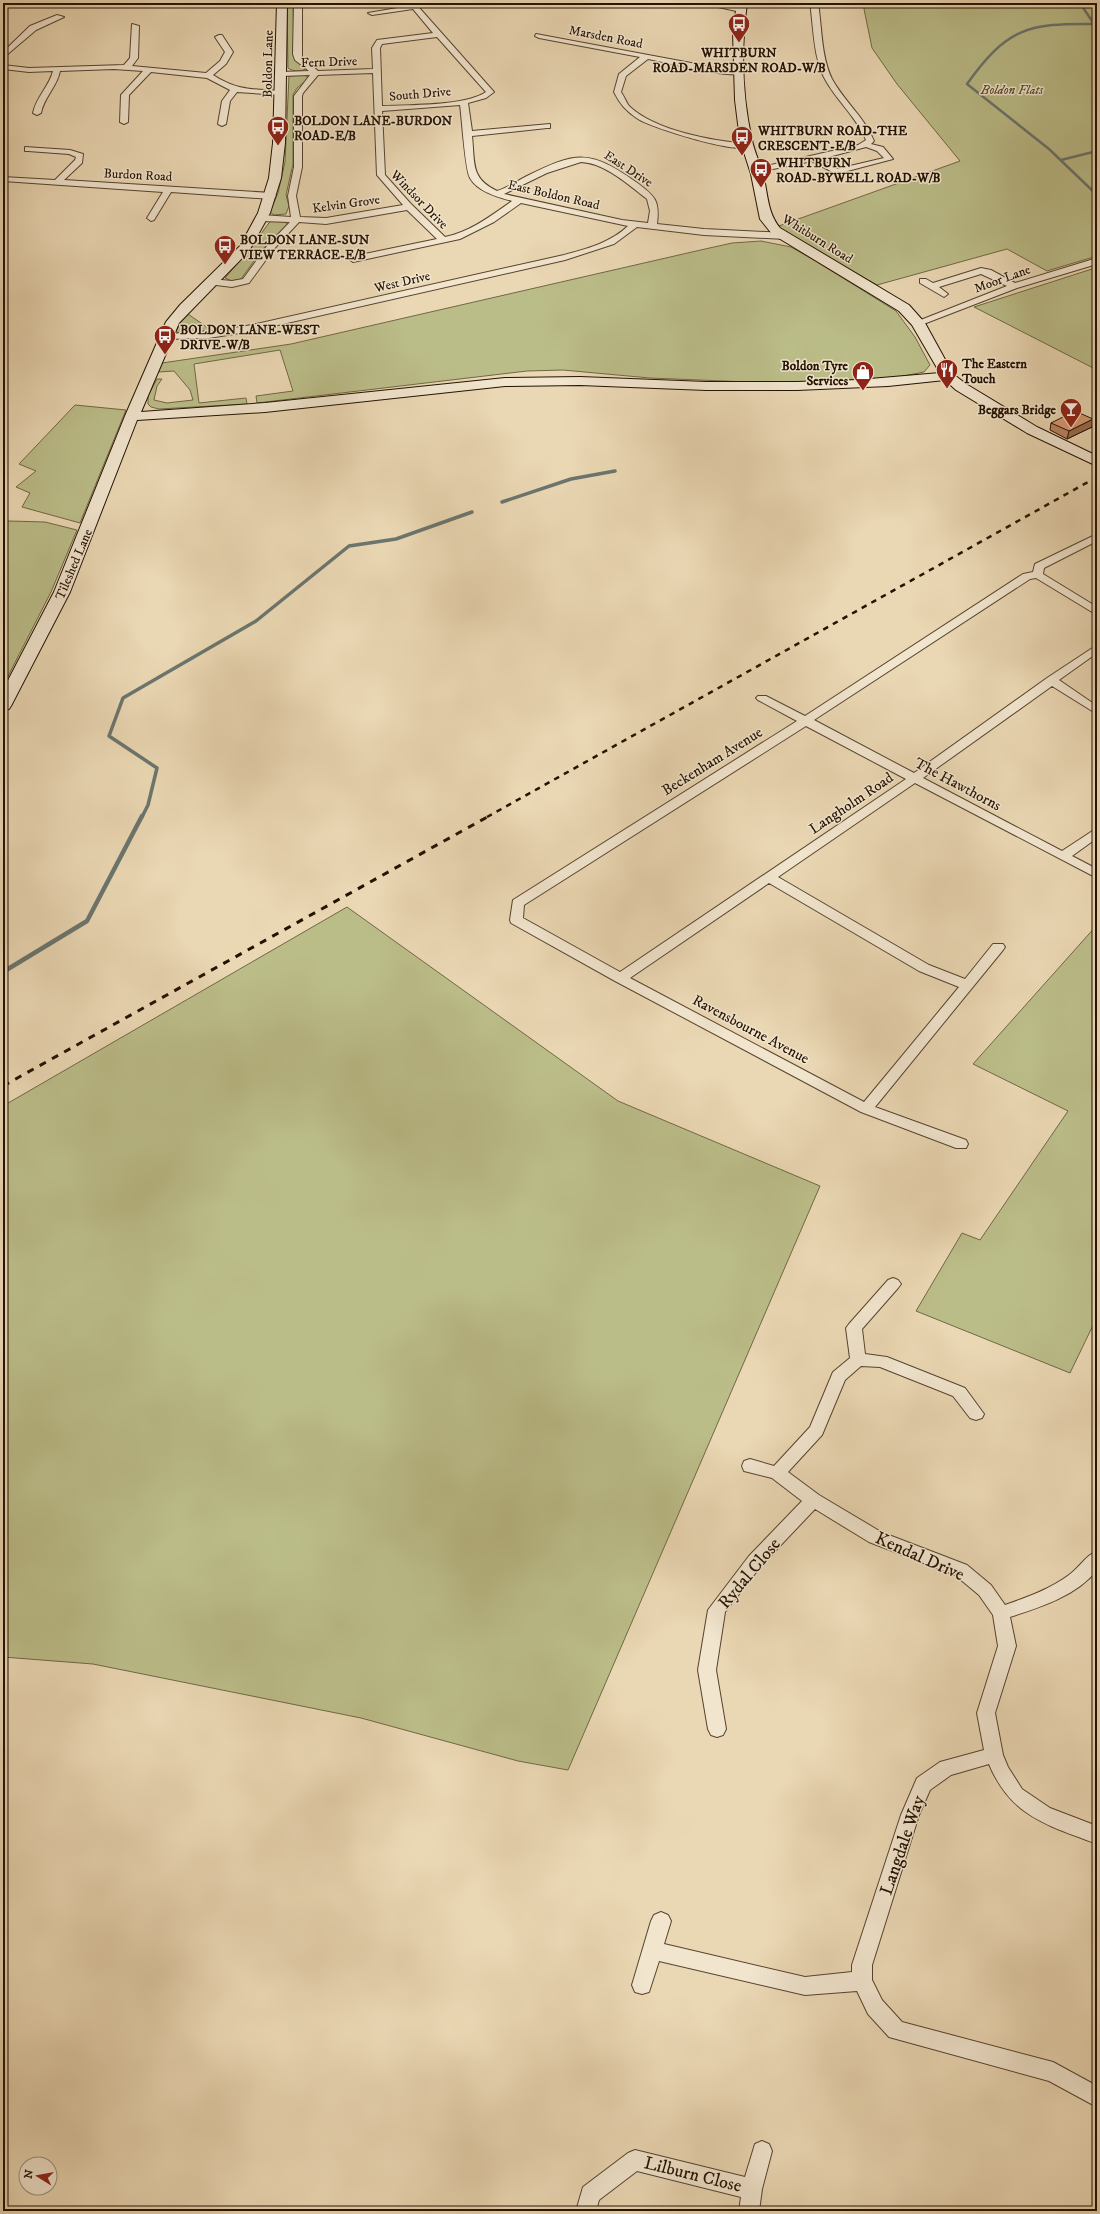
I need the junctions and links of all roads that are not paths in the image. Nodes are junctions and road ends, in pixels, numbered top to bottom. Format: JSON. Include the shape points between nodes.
{"nodes":[{"id":1,"x":218,"y":3,"type":"edge"},
{"id":2,"x":298,"y":3,"type":"edge"},
{"id":3,"x":704,"y":3,"type":"edge"},
{"id":4,"x":814,"y":3,"type":"edge"},
{"id":5,"x":282,"y":4,"type":"edge"},
{"id":6,"x":413,"y":5,"type":"edge"},
{"id":7,"x":744,"y":5,"type":"edge"},
{"id":8,"x":372,"y":13,"type":"dead end"},
{"id":9,"x":60,"y":17,"type":"dead end"},
{"id":10,"x":135,"y":26,"type":"dead end"},
{"id":11,"x":438,"y":34,"type":"junction"},
{"id":12,"x":539,"y":36,"type":"dead end"},
{"id":13,"x":219,"y":37,"type":"dead end"},
{"id":14,"x":3,"y":56,"type":"edge"},
{"id":15,"x":646,"y":56,"type":"junction"},
{"id":16,"x":3,"y":67,"type":"edge"},
{"id":17,"x":127,"y":67,"type":"junction"},
{"id":18,"x":57,"y":69,"type":"junction"},
{"id":19,"x":150,"y":69,"type":"junction"},
{"id":20,"x":377,"y":72,"type":"junction"},
{"id":21,"x":739,"y":72,"type":"junction"},
{"id":22,"x":316,"y":73,"type":"junction"},
{"id":23,"x":281,"y":74,"type":"junction"},
{"id":24,"x":207,"y":76,"type":"junction"},
{"id":25,"x":236,"y":90,"type":"junction"},
{"id":26,"x":281,"y":93,"type":"junction"},
{"id":27,"x":464,"y":102,"type":"junction"},
{"id":28,"x":378,"y":108,"type":"junction"},
{"id":29,"x":38,"y":113,"type":"dead end"},
{"id":30,"x":124,"y":122,"type":"dead end"},
{"id":31,"x":222,"y":124,"type":"dead end"},
{"id":32,"x":547,"y":126,"type":"dead end"},
{"id":33,"x":469,"y":134,"type":"junction"},
{"id":34,"x":34,"y":142,"type":"dead end"},
{"id":35,"x":866,"y":145,"type":"junction"},
{"id":36,"x":748,"y":146,"type":"junction"},
{"id":37,"x":28,"y":149,"type":"junction"},
{"id":38,"x":22,"y":158,"type":"dead end"},
{"id":39,"x":814,"y":158,"type":"junction"},
{"id":40,"x":756,"y":171,"type":"junction"},
{"id":41,"x":3,"y":180,"type":"edge"},
{"id":42,"x":56,"y":182,"type":"junction"},
{"id":43,"x":169,"y":189,"type":"junction"},
{"id":44,"x":498,"y":194,"type":"junction"},
{"id":45,"x":272,"y":196,"type":"junction"},
{"id":46,"x":519,"y":200,"type":"junction"},
{"id":47,"x":409,"y":207,"type":"junction"},
{"id":48,"x":151,"y":218,"type":"dead end"},
{"id":49,"x":262,"y":218,"type":"junction"},
{"id":50,"x":296,"y":220,"type":"junction"},
{"id":51,"x":635,"y":224,"type":"junction"},
{"id":52,"x":652,"y":227,"type":"junction"},
{"id":53,"x":785,"y":236,"type":"junction"},
{"id":54,"x":444,"y":240,"type":"junction"},
{"id":55,"x":353,"y":259,"type":"dead end"},
{"id":56,"x":1097,"y":261,"type":"edge"},
{"id":57,"x":923,"y":281,"type":"dead end"},
{"id":58,"x":211,"y":282,"type":"junction"},
{"id":59,"x":933,"y":286,"type":"junction"},
{"id":60,"x":1014,"y":286,"type":"junction"},
{"id":61,"x":944,"y":294,"type":"dead end"},
{"id":62,"x":918,"y":323,"type":"junction"},
{"id":63,"x":166,"y":337,"type":"junction"},
{"id":64,"x":948,"y":376,"type":"junction"},
{"id":65,"x":132,"y":416,"type":"junction"},
{"id":66,"x":1097,"y":462,"type":"edge"},
{"id":67,"x":1097,"y":537,"type":"edge"},
{"id":68,"x":1038,"y":575,"type":"junction"},
{"id":69,"x":1097,"y":612,"type":"edge"},
{"id":70,"x":1097,"y":648,"type":"edge"},
{"id":71,"x":1051,"y":680,"type":"junction"},
{"id":72,"x":762,"y":698,"type":"dead end"},
{"id":73,"x":3,"y":706,"type":"edge"},
{"id":74,"x":1097,"y":711,"type":"edge"},
{"id":75,"x":805,"y":721,"type":"junction"},
{"id":76,"x":915,"y":778,"type":"junction"},
{"id":77,"x":1097,"y":832,"type":"edge"},
{"id":78,"x":1063,"y":856,"type":"junction"},
{"id":79,"x":1097,"y":874,"type":"edge"},
{"id":80,"x":770,"y":878,"type":"junction"},
{"id":81,"x":998,"y":947,"type":"dead end"},
{"id":82,"x":620,"y":978,"type":"junction"},
{"id":83,"x":967,"y":985,"type":"junction"},
{"id":84,"x":866,"y":1109,"type":"junction"},
{"id":85,"x":961,"y":1144,"type":"dead end"},
{"id":86,"x":894,"y":1284,"type":"dead end"},
{"id":87,"x":858,"y":1360,"type":"junction"},
{"id":88,"x":976,"y":1414,"type":"dead end"},
{"id":89,"x":750,"y":1466,"type":"dead end"},
{"id":90,"x":777,"y":1473,"type":"junction"},
{"id":91,"x":814,"y":1500,"type":"junction"},
{"id":92,"x":1097,"y":1558,"type":"edge"},
{"id":93,"x":1001,"y":1613,"type":"junction"},
{"id":94,"x":717,"y":1729,"type":"dead end"},
{"id":95,"x":994,"y":1755,"type":"junction"},
{"id":96,"x":1097,"y":1835,"type":"edge"},
{"id":97,"x":661,"y":1921,"type":"dead end"},
{"id":98,"x":652,"y":1950,"type":"junction"},
{"id":99,"x":862,"y":1981,"type":"junction"},
{"id":100,"x":642,"y":1985,"type":"dead end"},
{"id":101,"x":1097,"y":2097,"type":"edge"},
{"id":102,"x":762,"y":2151,"type":"dead end"},
{"id":103,"x":752,"y":2189,"type":"junction"},
{"id":104,"x":586,"y":2211,"type":"edge"},
{"id":105,"x":750,"y":2211,"type":"edge"}],
"edges":[{"from":1,"to":5,"type":"street"},
{"from":2,"to":22,"type":"street","via":[[298,58]]},
{"from":3,"to":7,"type":"street"},
{"from":4,"to":35,"type":"street","via":[[822,65],[836,92],[869,137],[870,141]]},
{"from":5,"to":23,"type":"street","name":"Boldon Lane"},
{"from":6,"to":8,"type":"street"},
{"from":6,"to":11,"type":"street"},
{"from":7,"to":21,"type":"street","name":"Whitburn Road","via":[[738,32]]},
{"from":9,"to":14,"type":"street","via":[[33,28]]},
{"from":10,"to":17,"type":"street","via":[[134,58]]},
{"from":11,"to":20,"type":"street","name":"Windsor Drive","via":[[380,42],[376,48]]},
{"from":11,"to":27,"type":"street","via":[[490,92],[488,96]]},
{"from":12,"to":15,"type":"street","name":"Marsden Road"},
{"from":13,"to":24,"type":"street","via":[[229,52],[216,70]]},
{"from":15,"to":21,"type":"street","name":"Marsden Road"},
{"from":15,"to":36,"type":"street","via":[[622,76],[620,82],[620,94],[624,104],[634,113],[646,121],[676,133],[731,145]]},
{"from":16,"to":18,"type":"street","via":[[29,70]]},
{"from":17,"to":18,"type":"street"},
{"from":17,"to":19,"type":"street"},
{"from":18,"to":29,"type":"street","via":[[54,84],[42,95]]},
{"from":19,"to":24,"type":"street"},
{"from":19,"to":30,"type":"street","via":[[125,95]]},
{"from":20,"to":22,"type":"street","name":"Fern Drive"},
{"from":20,"to":28,"type":"street","name":"Windsor Drive"},
{"from":21,"to":36,"type":"street","name":"Whitburn Road"},
{"from":22,"to":23,"type":"street","name":"Fern Drive"},
{"from":22,"to":50,"type":"street","via":[[298,96],[298,167],[292,196]]},
{"from":23,"to":26,"type":"street","name":"Boldon Lane"},
{"from":24,"to":25,"type":"street"},
{"from":25,"to":26,"type":"street"},
{"from":25,"to":31,"type":"street","via":[[226,99]]},
{"from":26,"to":45,"type":"street","name":"Boldon Lane","via":[[280,157]]},
{"from":27,"to":28,"type":"street","name":"South Drive"},
{"from":27,"to":33,"type":"street","name":"East Boldon Road"},
{"from":28,"to":47,"type":"street","name":"Windsor Drive","via":[[381,176]]},
{"from":32,"to":33,"type":"street"},
{"from":33,"to":44,"type":"street","name":"East Boldon Road","via":[[473,176],[476,181]]},
{"from":34,"to":37,"type":"street"},
{"from":35,"to":39,"type":"street"},
{"from":35,"to":39,"type":"street","via":[[880,149],[889,159],[836,172]]},
{"from":36,"to":40,"type":"street","name":"Whitburn Road"},
{"from":37,"to":38,"type":"street"},
{"from":37,"to":42,"type":"street","via":[[70,152],[80,156],[79,162]]},
{"from":39,"to":40,"type":"street"},
{"from":40,"to":53,"type":"street","name":"Whitburn Road","via":[[766,219],[776,231]]},
{"from":41,"to":42,"type":"street","name":"Burdon Road"},
{"from":42,"to":43,"type":"street","name":"Burdon Road"},
{"from":43,"to":45,"type":"street","name":"Burdon Road"},
{"from":43,"to":48,"type":"street"},
{"from":44,"to":46,"type":"street","name":"East Boldon Road"},
{"from":44,"to":52,"type":"street","name":"East Drive","via":[[556,167],[578,160],[592,160],[651,198],[654,212]]},
{"from":45,"to":49,"type":"street","name":"Boldon Lane"},
{"from":46,"to":51,"type":"street","name":"East Boldon Road","via":[[589,217]]},
{"from":46,"to":54,"type":"street","via":[[476,229]]},
{"from":47,"to":50,"type":"street","name":"Kelvin Grove","via":[[339,220]]},
{"from":47,"to":54,"type":"street","name":"Windsor Drive"},
{"from":49,"to":50,"type":"street","name":"Kelvin Grove"},
{"from":49,"to":58,"type":"street","name":"Boldon Lane","via":[[245,248]]},
{"from":50,"to":58,"type":"street","via":[[270,248],[246,281],[232,284]]},
{"from":51,"to":52,"type":"street","name":"East Boldon Road"},
{"from":51,"to":63,"type":"street","name":"West Drive","via":[[614,242],[565,257],[252,328],[209,335]]},
{"from":52,"to":53,"type":"street","name":"East Boldon Road"},
{"from":53,"to":62,"type":"street","name":"Whitburn Road","via":[[904,308]]},
{"from":54,"to":55,"type":"street"},
{"from":56,"to":60,"type":"street","name":"Moor Lane"},
{"from":57,"to":59,"type":"street"},
{"from":58,"to":63,"type":"street","name":"Tileshed Lane","via":[[173,322]]},
{"from":59,"to":60,"type":"street","via":[[981,271]]},
{"from":59,"to":61,"type":"street"},
{"from":60,"to":62,"type":"street","name":"Moor Lane"},
{"from":62,"to":64,"type":"street","name":"Whitburn Road"},
{"from":63,"to":65,"type":"street","name":"Tileshed Lane"},
{"from":64,"to":65,"type":"street","via":[[901,382],[825,386],[708,386],[583,380],[502,382],[305,404],[166,416]]},
{"from":64,"to":66,"type":"street","via":[[961,387],[1032,430]]},
{"from":65,"to":73,"type":"street","name":"Tileshed Lane","via":[[62,592]]},
{"from":67,"to":68,"type":"street","via":[[1039,566]]},
{"from":68,"to":69,"type":"street"},
{"from":68,"to":75,"type":"street","name":"Beckenham Avenue","via":[[1026,576]]},
{"from":70,"to":71,"type":"street","name":"Langholm Road"},
{"from":71,"to":74,"type":"street"},
{"from":71,"to":76,"type":"street","name":"Langholm Road"},
{"from":72,"to":75,"type":"street","name":"The Hawthorns"},
{"from":75,"to":76,"type":"street","name":"The Hawthorns"},
{"from":75,"to":82,"type":"street","name":"Beckenham Avenue","via":[[518,903],[516,920]]},
{"from":76,"to":78,"type":"street","name":"The Hawthorns"},
{"from":76,"to":80,"type":"street","name":"Langholm Road"},
{"from":77,"to":78,"type":"street"},
{"from":78,"to":79,"type":"street","name":"The Hawthorns"},
{"from":80,"to":82,"type":"street","name":"Langholm Road"},
{"from":80,"to":83,"type":"street","via":[[924,968]]},
{"from":81,"to":83,"type":"street"},
{"from":82,"to":84,"type":"street","name":"Ravensbourne Avenue"},
{"from":83,"to":84,"type":"street"},
{"from":84,"to":85,"type":"street","name":"Ravensbourne Avenue"},
{"from":86,"to":87,"type":"street","via":[[854,1328]]},
{"from":87,"to":88,"type":"street","via":[[881,1361],[959,1392]]},
{"from":87,"to":90,"type":"street","via":[[839,1376],[816,1431]]},
{"from":89,"to":90,"type":"street","name":"Kendal Drive"},
{"from":90,"to":91,"type":"street","name":"Kendal Drive"},
{"from":91,"to":93,"type":"street","name":"Kendal Drive","via":[[875,1537],[961,1570],[985,1590]]},
{"from":91,"to":94,"type":"street","name":"Rydal Close","via":[[755,1561],[717,1610],[707,1670]]},
{"from":92,"to":93,"type":"street","via":[[1089,1569],[1046,1598]]},
{"from":93,"to":95,"type":"street","name":"Kendal Drive","via":[[1007,1646],[986,1713]]},
{"from":95,"to":96,"type":"street","name":"Kendal Drive","via":[[1001,1772],[1016,1795],[1043,1814]]},
{"from":95,"to":99,"type":"street","name":"Langdale Way","via":[[946,1768],[923,1784],[910,1815],[862,1965]]},
{"from":97,"to":98,"type":"street"},
{"from":98,"to":99,"type":"street","via":[[805,1986]]},
{"from":98,"to":100,"type":"street"},
{"from":99,"to":101,"type":"street","via":[[875,2007],[896,2030],[1053,2072]]},
{"from":102,"to":103,"type":"street","name":"Lilburn Close"},
{"from":103,"to":104,"type":"street","name":"Lilburn Close","via":[[635,2160],[590,2194]]},
{"from":103,"to":105,"type":"street","name":"Lilburn Close"}]}
